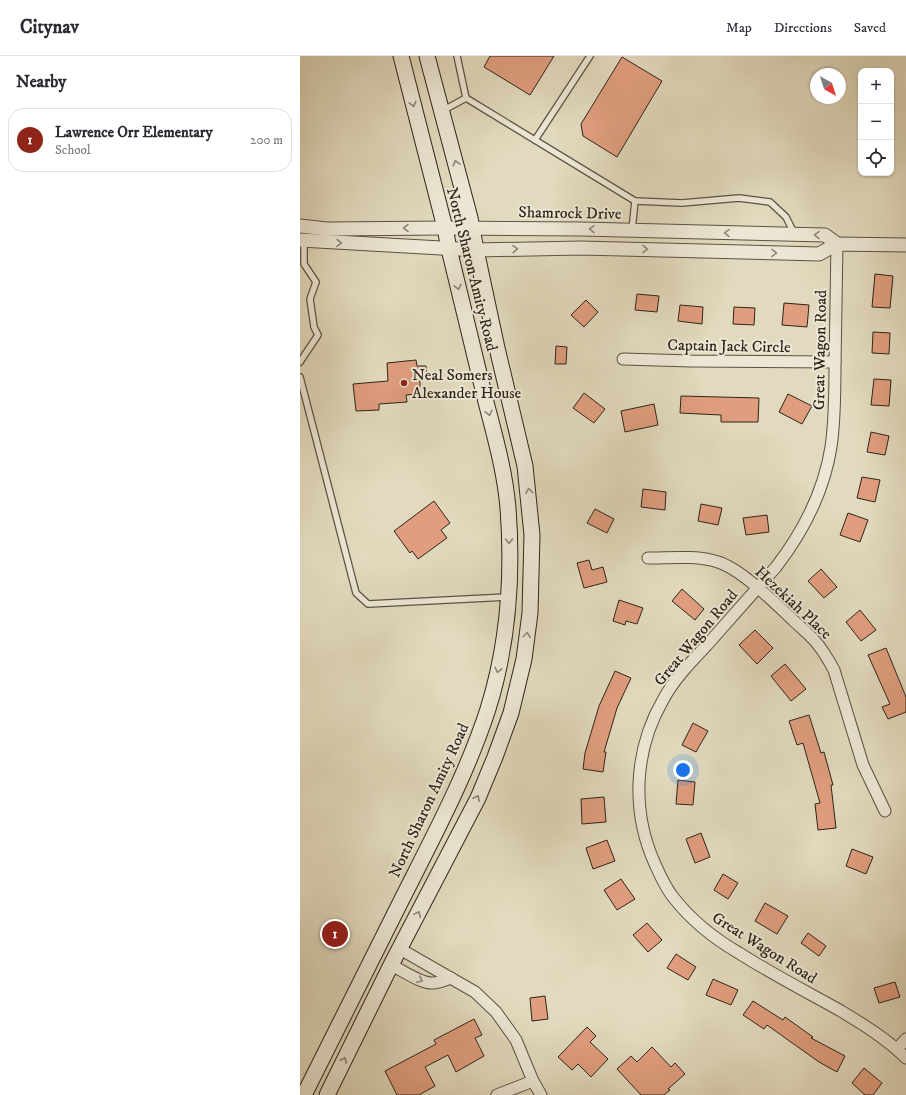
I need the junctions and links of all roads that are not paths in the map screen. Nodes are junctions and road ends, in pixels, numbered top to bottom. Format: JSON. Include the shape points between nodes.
{"nodes":[{"id":1,"x":401,"y":56,"type":"edge"},
{"id":2,"x":427,"y":56,"type":"edge"},
{"id":3,"x":457,"y":56,"type":"edge"},
{"id":4,"x":590,"y":56,"type":"edge"},
{"id":5,"x":466,"y":98,"type":"junction"},
{"id":6,"x":442,"y":112,"type":"junction"},
{"id":7,"x":535,"y":140,"type":"junction"},
{"id":8,"x":635,"y":201,"type":"junction"},
{"id":9,"x":303,"y":227,"type":"edge"},
{"id":10,"x":445,"y":228,"type":"junction"},
{"id":11,"x":472,"y":228,"type":"junction"},
{"id":12,"x":632,"y":230,"type":"junction"},
{"id":13,"x":794,"y":234,"type":"junction"},
{"id":14,"x":302,"y":240,"type":"edge"},
{"id":15,"x":837,"y":244,"type":"junction"},
{"id":16,"x":906,"y":245,"type":"edge"},
{"id":17,"x":448,"y":249,"type":"junction"},
{"id":18,"x":476,"y":250,"type":"junction"},
{"id":19,"x":623,"y":359,"type":"dead end"},
{"id":20,"x":300,"y":362,"type":"edge"},
{"id":21,"x":835,"y":362,"type":"junction"},
{"id":22,"x":300,"y":377,"type":"edge"},
{"id":23,"x":648,"y":558,"type":"dead end"},
{"id":24,"x":758,"y":588,"type":"junction"},
{"id":25,"x":508,"y":597,"type":"junction"},
{"id":26,"x":885,"y":811,"type":"dead end"},
{"id":27,"x":426,"y":852,"type":"junction"},
{"id":28,"x":400,"y":949,"type":"junction"},
{"id":29,"x":391,"y":965,"type":"junction"},
{"id":30,"x":451,"y":978,"type":"junction"},
{"id":31,"x":906,"y":1039,"type":"edge"},
{"id":32,"x":897,"y":1049,"type":"junction"},
{"id":33,"x":906,"y":1058,"type":"edge"},
{"id":34,"x":533,"y":1081,"type":"junction"},
{"id":35,"x":304,"y":1095,"type":"edge"},
{"id":36,"x":327,"y":1095,"type":"edge"},
{"id":37,"x":497,"y":1095,"type":"edge"},
{"id":38,"x":541,"y":1095,"type":"edge"}],
"edges":[{"from":1,"to":10,"type":"main road","name":"North Sharon Amity Road","one_way":true},
{"from":2,"to":6,"type":"main road","name":"North Sharon Amity Road"},
{"from":3,"to":5,"type":"lane"},
{"from":4,"to":7,"type":"lane"},
{"from":5,"to":6,"type":"lane"},
{"from":5,"to":7,"type":"lane"},
{"from":11,"to":6,"type":"main road","name":"North Sharon Amity Road","one_way":true},
{"from":7,"to":8,"type":"lane"},
{"from":8,"to":12,"type":"lane"},
{"from":8,"to":13,"type":"lane","via":[[682,203],[739,198],[770,202],[786,217]]},
{"from":10,"to":9,"type":"street","name":"Shamrock Drive","one_way":true},
{"from":9,"to":14,"type":"lane"},
{"from":10,"to":11,"type":"street","name":"Shamrock Drive"},
{"from":10,"to":17,"type":"main road","name":"North Sharon Amity Road"},
{"from":12,"to":11,"type":"street","name":"Shamrock Drive","one_way":true},
{"from":11,"to":18,"type":"main road","name":"North Sharon Amity Road"},
{"from":13,"to":12,"type":"street","name":"Shamrock Drive","one_way":true},
{"from":15,"to":13,"type":"street","name":"Shamrock Drive","one_way":true,"via":[[825,235]]},
{"from":14,"to":17,"type":"street","name":"Shamrock Drive","one_way":true},
{"from":14,"to":20,"type":"lane","via":[[304,264],[316,282],[310,300],[318,335]]},
{"from":15,"to":16,"type":"street","name":"Shamrock Drive"},
{"from":18,"to":15,"type":"street","name":"Shamrock Drive","one_way":true,"via":[[581,248],[819,254]]},
{"from":15,"to":21,"type":"street","name":"Great Wagon Road"},
{"from":17,"to":18,"type":"street","name":"Shamrock Drive"},
{"from":17,"to":25,"type":"main road","name":"North Sharon Amity Road","one_way":true,"via":[[503,470],[510,536]]},
{"from":28,"to":18,"type":"main road","name":"North Sharon Amity Road","one_way":true,"via":[[478,798],[495,757],[524,659],[530,613],[532,535],[526,466]]},
{"from":19,"to":21,"type":"street","name":"Captain Jack Circle"},
{"from":21,"to":24,"type":"street","name":"Great Wagon Road","via":[[834,418],[824,476],[802,529],[786,555]]},
{"from":22,"to":25,"type":"lane","via":[[356,593],[368,604]]},
{"from":23,"to":24,"type":"street","name":"Hezekiah Place","via":[[689,558],[719,562]]},
{"from":24,"to":26,"type":"street","name":"Hezekiah Place","via":[[815,641],[827,656],[838,682],[863,765]]},
{"from":24,"to":32,"type":"street","name":"Great Wagon Road","via":[[678,678],[651,723],[639,774],[640,814],[646,840],[660,876],[672,896],[700,926],[739,954],[875,1032]]},
{"from":25,"to":27,"type":"main road","name":"North Sharon Amity Road","one_way":true,"via":[[501,654],[489,707],[474,749]]},
{"from":27,"to":29,"type":"main road","via":[[421,881],[395,934],[390,952]]},
{"from":27,"to":35,"type":"main road","name":"North Sharon Amity Road"},
{"from":28,"to":29,"type":"main road","name":"North Sharon Amity Road"},
{"from":28,"to":30,"type":"street"},
{"from":29,"to":30,"type":"street","one_way":true,"via":[[426,982],[440,982]]},
{"from":36,"to":29,"type":"main road","name":"North Sharon Amity Road","one_way":true},
{"from":30,"to":34,"type":"street","via":[[475,992],[496,1012],[516,1040]]},
{"from":31,"to":32,"type":"street"},
{"from":32,"to":33,"type":"street","name":"Great Wagon Road"},
{"from":34,"to":37,"type":"street"},
{"from":34,"to":38,"type":"street"}]}
